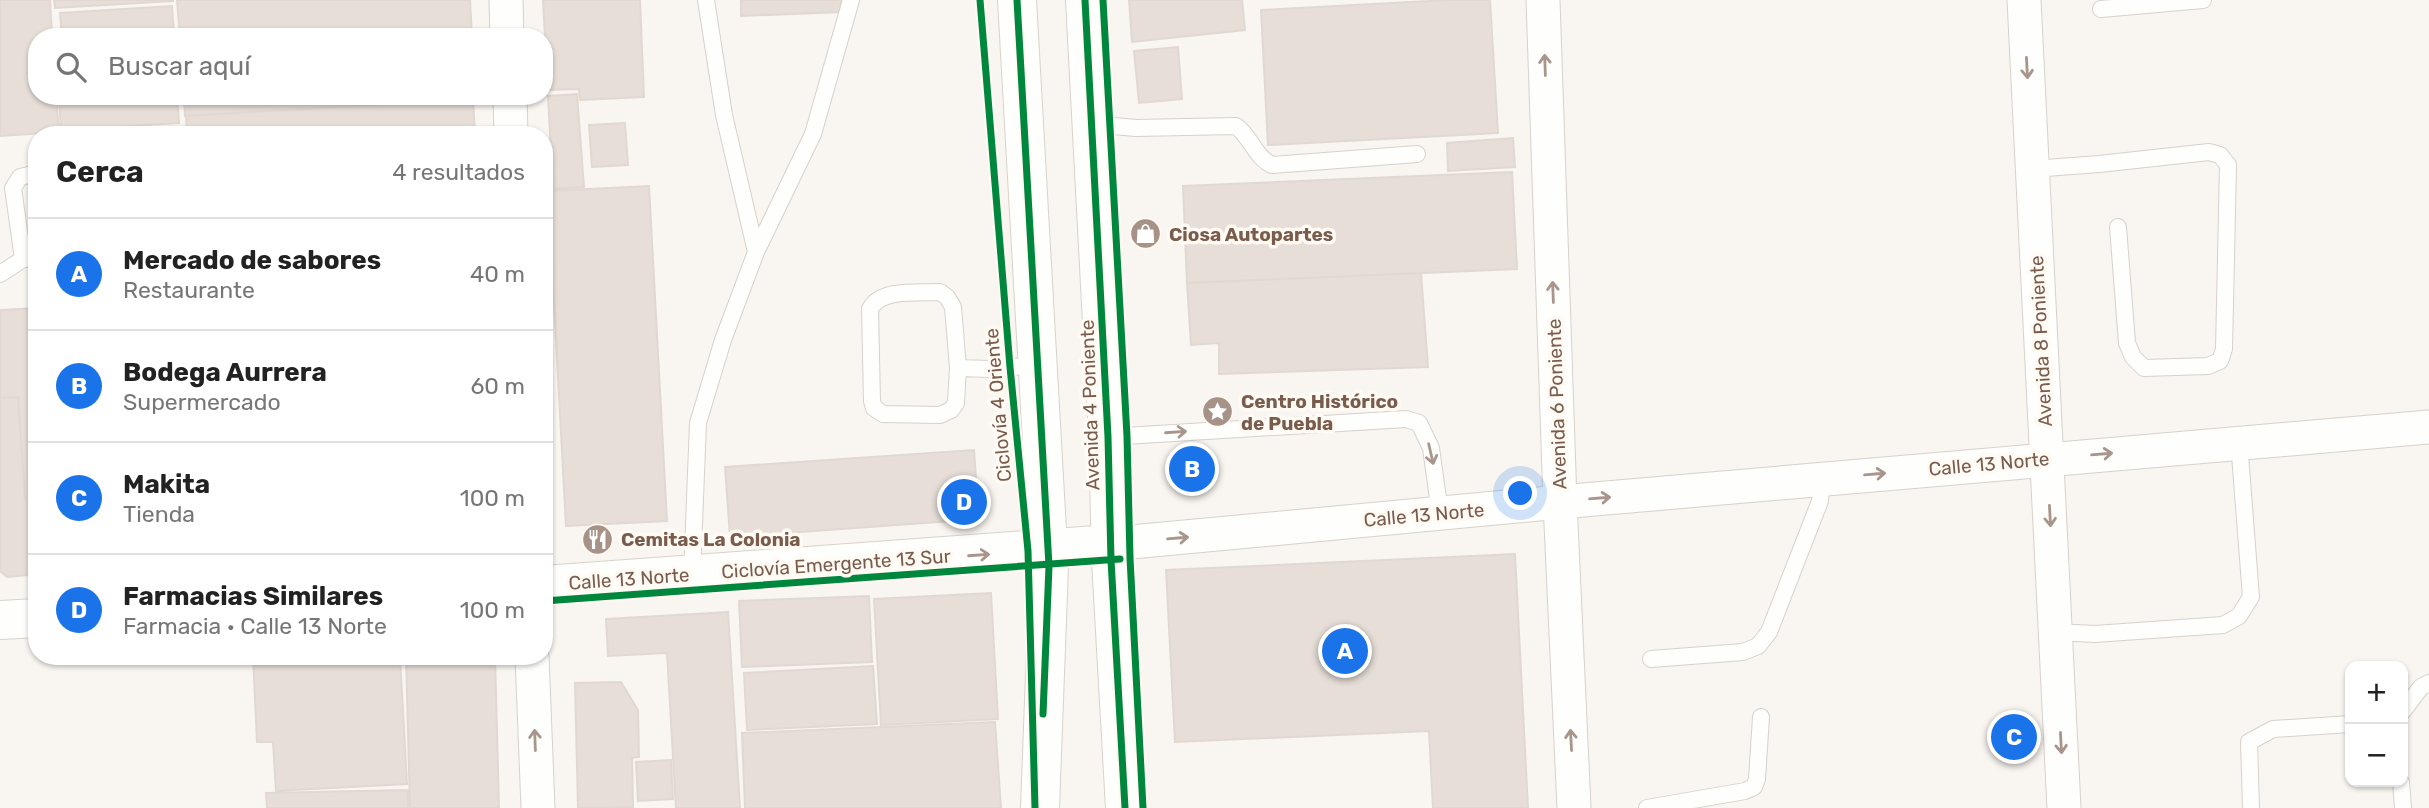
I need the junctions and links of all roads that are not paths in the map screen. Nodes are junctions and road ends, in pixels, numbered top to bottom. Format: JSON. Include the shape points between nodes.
{"nodes":[{"id":1,"x":506,"y":0,"type":"edge"},
{"id":2,"x":706,"y":0,"type":"edge"},
{"id":3,"x":851,"y":0,"type":"edge"},
{"id":4,"x":1017,"y":0,"type":"edge"},
{"id":5,"x":1085,"y":0,"type":"edge"},
{"id":6,"x":1543,"y":0,"type":"edge"},
{"id":7,"x":2024,"y":0,"type":"edge"},
{"id":8,"x":2203,"y":0,"type":"edge"},
{"id":9,"x":2101,"y":9,"type":"dead end"},
{"id":10,"x":507,"y":28,"type":"edge"},
{"id":11,"x":510,"y":105,"type":"edge"},
{"id":12,"x":1091,"y":124,"type":"junction"},
{"id":13,"x":511,"y":126,"type":"edge"},
{"id":14,"x":1417,"y":154,"type":"dead end"},
{"id":15,"x":2032,"y":169,"type":"junction"},
{"id":16,"x":28,"y":175,"type":"edge"},
{"id":17,"x":2118,"y":227,"type":"dead end"},
{"id":18,"x":28,"y":251,"type":"edge"},
{"id":19,"x":756,"y":251,"type":"junction"},
{"id":20,"x":28,"y":260,"type":"edge"},
{"id":21,"x":0,"y":275,"type":"edge"},
{"id":22,"x":1037,"y":365,"type":"junction"},
{"id":23,"x":958,"y":368,"type":"junction"},
{"id":24,"x":2429,"y":427,"type":"edge"},
{"id":25,"x":1108,"y":437,"type":"junction"},
{"id":26,"x":2239,"y":442,"type":"junction"},
{"id":27,"x":2047,"y":459,"type":"junction"},
{"id":28,"x":1822,"y":479,"type":"junction"},
{"id":29,"x":1560,"y":502,"type":"junction"},
{"id":30,"x":1440,"y":513,"type":"junction"},
{"id":31,"x":1110,"y":544,"type":"junction"},
{"id":32,"x":1048,"y":549,"type":"junction"},
{"id":33,"x":692,"y":575,"type":"junction"},
{"id":34,"x":553,"y":584,"type":"edge"},
{"id":35,"x":28,"y":618,"type":"edge"},
{"id":36,"x":0,"y":620,"type":"edge"},
{"id":37,"x":2055,"y":632,"type":"junction"},
{"id":38,"x":1651,"y":659,"type":"dead end"},
{"id":39,"x":532,"y":665,"type":"edge"},
{"id":40,"x":2429,"y":683,"type":"edge"},
{"id":41,"x":2408,"y":704,"type":"edge"},
{"id":42,"x":1761,"y":717,"type":"dead end"},
{"id":43,"x":2345,"y":724,"type":"edge"},
{"id":44,"x":2401,"y":787,"type":"edge"},
{"id":45,"x":538,"y":808,"type":"edge"},
{"id":46,"x":1040,"y":808,"type":"edge"},
{"id":47,"x":1125,"y":808,"type":"edge"},
{"id":48,"x":1574,"y":808,"type":"edge"},
{"id":49,"x":1647,"y":808,"type":"edge"},
{"id":50,"x":2064,"y":808,"type":"edge"},
{"id":51,"x":2251,"y":808,"type":"edge"},
{"id":52,"x":2403,"y":808,"type":"edge"}],
"edges":[{"from":1,"to":10,"type":"street"},
{"from":2,"to":19,"type":"lane","via":[[724,115]]},
{"from":3,"to":19,"type":"lane","via":[[813,134]]},
{"from":4,"to":22,"type":"main road"},
{"from":5,"to":12,"type":"main road","name":"Avenida 4 Poniente"},
{"from":29,"to":6,"type":"street","name":"Avenida 6 Poniente","one_way":true},
{"from":7,"to":15,"type":"street","name":"Avenida 8 Poniente","one_way":true},
{"from":8,"to":9,"type":"lane"},
{"from":11,"to":13,"type":"street"},
{"from":12,"to":14,"type":"lane","via":[[1236,126],[1262,161],[1272,165]]},
{"from":12,"to":25,"type":"main road","name":"Avenida 4 Poniente"},
{"from":15,"to":17,"type":"lane","via":[[2209,152],[2220,155],[2228,165],[2224,349],[2220,361],[2208,366],[2144,368],[2133,357],[2127,343]]},
{"from":15,"to":27,"type":"street","name":"Avenida 8 Poniente"},
{"from":16,"to":18,"type":"lane","via":[[20,177],[13,188]]},
{"from":19,"to":33,"type":"lane","via":[[698,423]]},
{"from":20,"to":21,"type":"lane"},
{"from":22,"to":23,"type":"lane"},
{"from":22,"to":32,"type":"main road"},
{"from":23,"to":23,"type":"lane","via":[[953,307],[947,297],[940,292],[886,295],[874,301],[870,309],[874,408],[883,414],[940,415],[951,410],[956,403]]},
{"from":24,"to":26,"type":"street","name":"Calle 13 Norte"},
{"from":25,"to":30,"type":"lane","one_way":true,"via":[[1406,419],[1419,423],[1431,448]]},
{"from":25,"to":31,"type":"main road","name":"Avenida 4 Poniente"},
{"from":27,"to":26,"type":"street","name":"Calle 13 Norte","one_way":true},
{"from":26,"to":37,"type":"lane","via":[[2251,597],[2239,616],[2223,625],[2095,634]]},
{"from":28,"to":27,"type":"street","name":"Calle 13 Norte","one_way":true},
{"from":27,"to":37,"type":"street","name":"Avenida 8 Poniente","one_way":true},
{"from":29,"to":28,"type":"street","name":"Calle 13 Norte","one_way":true},
{"from":28,"to":38,"type":"lane","via":[[1820,501],[1769,632],[1758,646],[1743,652]]},
{"from":29,"to":30,"type":"street","name":"Calle 13 Norte"},
{"from":48,"to":29,"type":"street","name":"Avenida 6 Poniente","one_way":true},
{"from":31,"to":30,"type":"street","name":"Calle 13 Norte","one_way":true},
{"from":31,"to":32,"type":"main road","name":"Calle 13 Norte"},
{"from":31,"to":47,"type":"main road","name":"Avenida 4 Poniente"},
{"from":33,"to":32,"type":"main road","name":"Calle 13 Norte","one_way":true},
{"from":32,"to":46,"type":"main road"},
{"from":33,"to":34,"type":"main road","name":"Calle 13 Norte"},
{"from":35,"to":36,"type":"main road"},
{"from":37,"to":50,"type":"street","name":"Avenida 8 Poniente","one_way":true},
{"from":45,"to":39,"type":"street","one_way":true},
{"from":40,"to":41,"type":"lane"},
{"from":42,"to":49,"type":"lane","via":[[1754,786],[1745,792]]},
{"from":43,"to":51,"type":"lane","via":[[2273,729],[2249,742]]},
{"from":44,"to":52,"type":"lane"}]}
